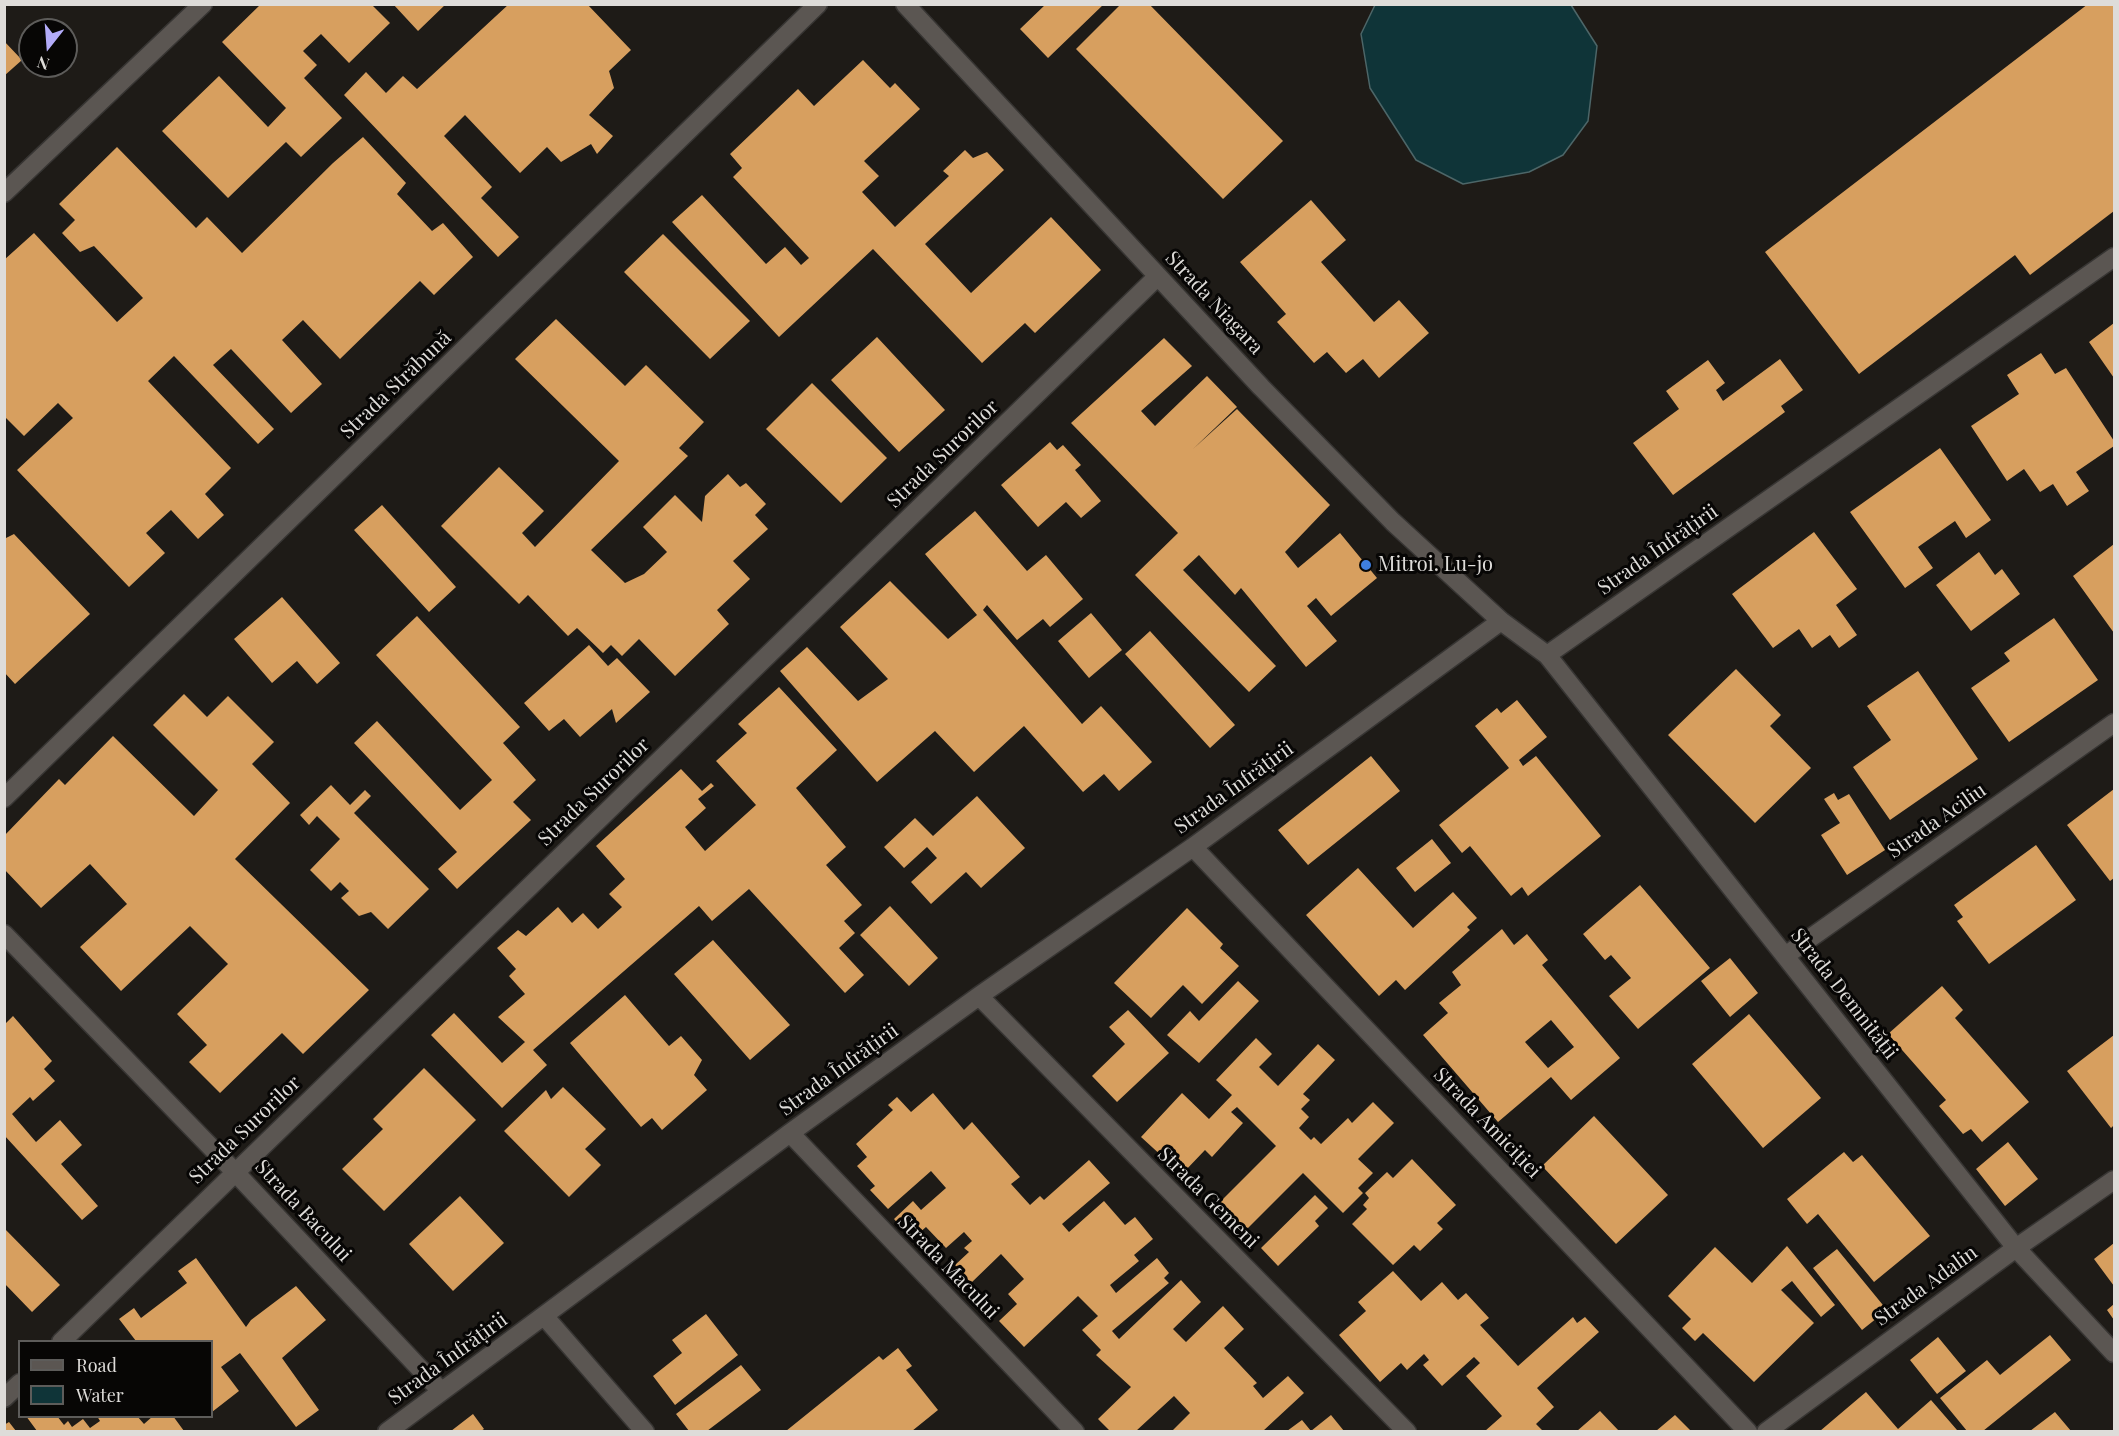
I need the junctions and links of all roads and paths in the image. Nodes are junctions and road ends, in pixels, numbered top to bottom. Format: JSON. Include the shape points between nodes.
{"nodes":[{"id":1,"x":203,"y":4,"type":"edge"},
{"id":2,"x":818,"y":4,"type":"edge"},
{"id":3,"x":904,"y":4,"type":"edge"},
{"id":4,"x":4,"y":193,"type":"edge"},
{"id":5,"x":2115,"y":257,"type":"edge"},
{"id":6,"x":1158,"y":276,"type":"junction"},
{"id":7,"x":1501,"y":621,"type":"junction"},
{"id":8,"x":1547,"y":654,"type":"junction"},
{"id":9,"x":2115,"y":723,"type":"edge"},
{"id":10,"x":4,"y":798,"type":"edge"},
{"id":11,"x":1193,"y":847,"type":"junction"},
{"id":12,"x":4,"y":934,"type":"edge"},
{"id":13,"x":1785,"y":956,"type":"junction"},
{"id":14,"x":979,"y":996,"type":"junction"},
{"id":15,"x":790,"y":1133,"type":"junction"},
{"id":16,"x":234,"y":1171,"type":"junction"},
{"id":17,"x":2115,"y":1180,"type":"edge"},
{"id":18,"x":2016,"y":1248,"type":"junction"},
{"id":19,"x":544,"y":1317,"type":"junction"},
{"id":20,"x":63,"y":1340,"type":"edge"},
{"id":21,"x":2115,"y":1353,"type":"edge"},
{"id":22,"x":18,"y":1385,"type":"edge"},
{"id":23,"x":441,"y":1391,"type":"junction"},
{"id":24,"x":4,"y":1398,"type":"edge"},
{"id":25,"x":387,"y":1431,"type":"edge"},
{"id":26,"x":645,"y":1431,"type":"edge"},
{"id":27,"x":1075,"y":1431,"type":"edge"},
{"id":28,"x":1407,"y":1431,"type":"edge"},
{"id":29,"x":1748,"y":1431,"type":"edge"},
{"id":30,"x":1766,"y":1431,"type":"edge"}],
"edges":[{"from":1,"to":4,"type":"street"},
{"from":2,"to":10,"type":"street","name":"Strada Străbună"},
{"from":3,"to":6,"type":"street","name":"Strada Niagara"},
{"from":5,"to":8,"type":"street","name":"Strada Înfrățirii"},
{"from":6,"to":7,"type":"street","name":"Strada Niagara","via":[[1393,522]]},
{"from":6,"to":16,"type":"street","name":"Strada Surorilor"},
{"from":7,"to":8,"type":"street"},
{"from":7,"to":11,"type":"street","name":"Strada Înfrățirii"},
{"from":8,"to":13,"type":"street","name":"Strada Demnității"},
{"from":9,"to":13,"type":"street","name":"Strada Aciliu"},
{"from":11,"to":14,"type":"street","name":"Strada Înfrățirii"},
{"from":11,"to":29,"type":"street","name":"Strada Amiciției"},
{"from":12,"to":16,"type":"street","name":"Strada Bacului"},
{"from":13,"to":18,"type":"street","name":"Strada Demnității"},
{"from":14,"to":15,"type":"street","name":"Strada Înfrățirii"},
{"from":14,"to":28,"type":"street","name":"Strada Gemeni"},
{"from":15,"to":19,"type":"street","name":"Strada Înfrățirii"},
{"from":15,"to":27,"type":"street","name":"Strada Macului"},
{"from":16,"to":20,"type":"street","name":"Strada Surorilor"},
{"from":16,"to":23,"type":"street","name":"Strada Bacului"},
{"from":17,"to":18,"type":"street","name":"Strada Adalin"},
{"from":18,"to":21,"type":"street","name":"Strada Demnității"},
{"from":18,"to":30,"type":"street","name":"Strada Adalin"},
{"from":19,"to":23,"type":"street","name":"Strada Înfrățirii"},
{"from":19,"to":26,"type":"street"},
{"from":22,"to":24,"type":"street"},
{"from":23,"to":25,"type":"street","name":"Strada Înfrățirii"}]}
